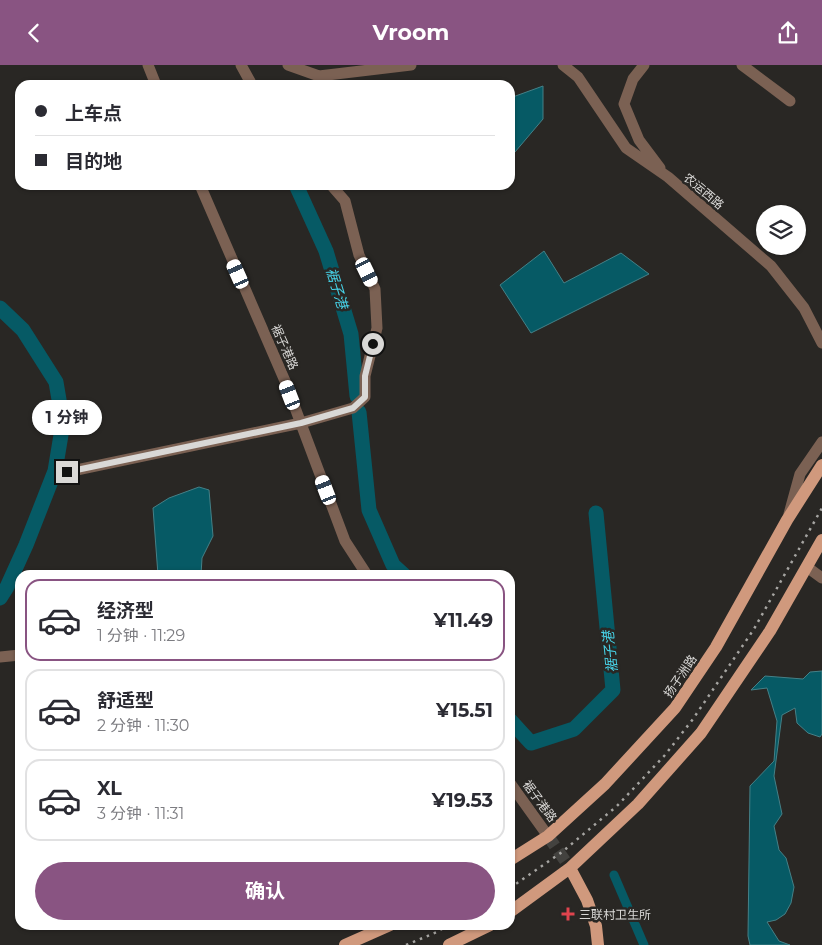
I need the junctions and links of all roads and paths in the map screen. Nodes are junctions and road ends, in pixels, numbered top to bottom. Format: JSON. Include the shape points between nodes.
{"nodes":[{"id":1,"x":148,"y":65,"type":"edge"},
{"id":2,"x":240,"y":65,"type":"edge"},
{"id":3,"x":288,"y":65,"type":"edge"},
{"id":4,"x":411,"y":65,"type":"edge"},
{"id":5,"x":563,"y":65,"type":"edge"},
{"id":6,"x":644,"y":65,"type":"edge"},
{"id":7,"x":742,"y":65,"type":"edge"},
{"id":8,"x":154,"y":80,"type":"edge"},
{"id":9,"x":249,"y":80,"type":"edge"},
{"id":10,"x":790,"y":101,"type":"dead end"},
{"id":11,"x":668,"y":177,"type":"junction"},
{"id":12,"x":202,"y":190,"type":"edge"},
{"id":13,"x":335,"y":190,"type":"edge"},
{"id":14,"x":822,"y":343,"type":"edge"},
{"id":15,"x":301,"y":423,"type":"junction"},
{"id":16,"x":822,"y":442,"type":"edge"},
{"id":17,"x":822,"y":465,"type":"edge"},
{"id":18,"x":67,"y":472,"type":"dead end"},
{"id":19,"x":787,"y":520,"type":"junction"},
{"id":20,"x":822,"y":541,"type":"edge"},
{"id":21,"x":806,"y":567,"type":"junction"},
{"id":22,"x":364,"y":570,"type":"edge"},
{"id":23,"x":822,"y":578,"type":"edge"},
{"id":24,"x":15,"y":656,"type":"edge"},
{"id":25,"x":0,"y":657,"type":"edge"},
{"id":26,"x":515,"y":790,"type":"edge"},
{"id":27,"x":548,"y":836,"type":"junction"},
{"id":28,"x":515,"y":857,"type":"edge"},
{"id":29,"x":570,"y":868,"type":"junction"},
{"id":30,"x":515,"y":908,"type":"edge"},
{"id":31,"x":378,"y":930,"type":"edge"},
{"id":32,"x":480,"y":930,"type":"edge"},
{"id":33,"x":344,"y":945,"type":"edge"},
{"id":34,"x":449,"y":945,"type":"edge"},
{"id":35,"x":598,"y":945,"type":"edge"}],
"edges":[{"from":1,"to":8,"type":"street"},
{"from":2,"to":9,"type":"street"},
{"from":3,"to":4,"type":"street","via":[[319,76]]},
{"from":5,"to":11,"type":"street","name":"农运西路","via":[[578,77],[626,148]]},
{"from":6,"to":11,"type":"street","via":[[633,79],[624,104],[639,141]]},
{"from":7,"to":10,"type":"street"},
{"from":11,"to":14,"type":"street","name":"农运西路","via":[[772,265],[804,308]]},
{"from":12,"to":15,"type":"street","name":"裾子港路"},
{"from":13,"to":15,"type":"street","via":[[345,201],[359,255],[375,289],[377,328],[365,376],[365,397],[353,408]]},
{"from":15,"to":18,"type":"street"},
{"from":15,"to":22,"type":"street","name":"裾子港路","via":[[346,541]]},
{"from":16,"to":19,"type":"street","via":[[800,474]]},
{"from":17,"to":19,"type":"main road","name":"扬子洲路"},
{"from":19,"to":27,"type":"main road","name":"扬子洲路","via":[[716,647],[675,708],[605,784]]},
{"from":20,"to":21,"type":"main road"},
{"from":21,"to":23,"type":"street"},
{"from":21,"to":29,"type":"main road","via":[[770,631],[701,733],[638,803]]},
{"from":24,"to":25,"type":"street"},
{"from":26,"to":27,"type":"street","name":"裾子港路"},
{"from":27,"to":28,"type":"main road","name":"扬子洲路"},
{"from":29,"to":30,"type":"main road"},
{"from":29,"to":35,"type":"main road","via":[[587,900],[596,926]]},
{"from":31,"to":33,"type":"main road"},
{"from":32,"to":34,"type":"main road"}]}
